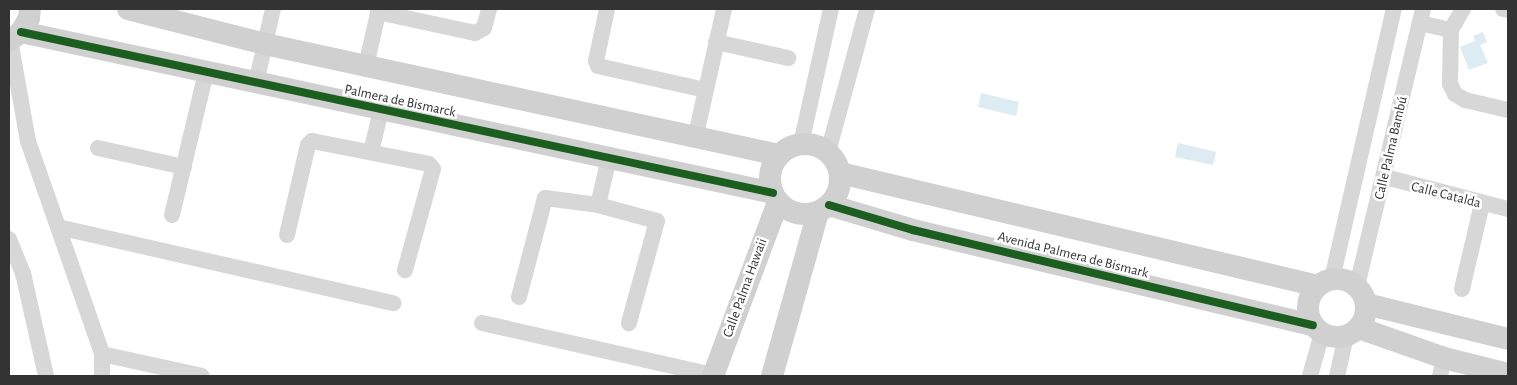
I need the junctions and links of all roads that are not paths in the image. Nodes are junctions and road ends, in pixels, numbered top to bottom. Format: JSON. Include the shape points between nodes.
{"nodes":[{"id":1,"x":30,"y":9,"type":"edge"},
{"id":2,"x":128,"y":9,"type":"edge"},
{"id":3,"x":273,"y":9,"type":"edge"},
{"id":4,"x":489,"y":9,"type":"edge"},
{"id":5,"x":607,"y":9,"type":"edge"},
{"id":6,"x":724,"y":9,"type":"edge"},
{"id":7,"x":831,"y":9,"type":"edge"},
{"id":8,"x":867,"y":9,"type":"edge"},
{"id":9,"x":1394,"y":9,"type":"edge"},
{"id":10,"x":1463,"y":9,"type":"edge"},
{"id":11,"x":1503,"y":9,"type":"edge"},
{"id":12,"x":378,"y":10,"type":"edge"},
{"id":13,"x":1508,"y":10,"type":"edge"},
{"id":14,"x":1421,"y":16,"type":"edge"},
{"id":15,"x":1451,"y":30,"type":"junction"},
{"id":16,"x":13,"y":38,"type":"edge"},
{"id":17,"x":716,"y":42,"type":"junction"},
{"id":18,"x":265,"y":44,"type":"junction"},
{"id":19,"x":788,"y":58,"type":"dead end"},
{"id":20,"x":366,"y":66,"type":"junction"},
{"id":21,"x":206,"y":72,"type":"junction"},
{"id":22,"x":256,"y":83,"type":"junction"},
{"id":23,"x":705,"y":90,"type":"junction"},
{"id":24,"x":382,"y":110,"type":"junction"},
{"id":25,"x":1508,"y":110,"type":"edge"},
{"id":26,"x":695,"y":139,"type":"junction"},
{"id":27,"x":801,"y":144,"type":"junction"},
{"id":28,"x":98,"y":148,"type":"dead end"},
{"id":29,"x":371,"y":152,"type":"junction"},
{"id":30,"x":828,"y":152,"type":"junction"},
{"id":31,"x":779,"y":155,"type":"junction"},
{"id":32,"x":609,"y":158,"type":"junction"},
{"id":33,"x":184,"y":167,"type":"junction"},
{"id":34,"x":840,"y":173,"type":"junction"},
{"id":35,"x":1385,"y":177,"type":"junction"},
{"id":36,"x":776,"y":198,"type":"junction"},
{"id":37,"x":1482,"y":204,"type":"junction"},
{"id":38,"x":598,"y":205,"type":"junction"},
{"id":39,"x":823,"y":208,"type":"junction"},
{"id":40,"x":1508,"y":209,"type":"edge"},
{"id":41,"x":172,"y":215,"type":"dead end"},
{"id":42,"x":58,"y":227,"type":"junction"},
{"id":43,"x":287,"y":235,"type":"dead end"},
{"id":44,"x":9,"y":239,"type":"edge"},
{"id":45,"x":405,"y":270,"type":"dead end"},
{"id":46,"x":1324,"y":283,"type":"junction"},
{"id":47,"x":1462,"y":289,"type":"dead end"},
{"id":48,"x":1362,"y":295,"type":"junction"},
{"id":49,"x":519,"y":297,"type":"dead end"},
{"id":50,"x":393,"y":303,"type":"dead end"},
{"id":51,"x":482,"y":323,"type":"dead end"},
{"id":52,"x":629,"y":323,"type":"dead end"},
{"id":53,"x":1318,"y":328,"type":"junction"},
{"id":54,"x":1352,"y":332,"type":"junction"},
{"id":55,"x":1508,"y":339,"type":"edge"},
{"id":56,"x":102,"y":354,"type":"junction"},
{"id":57,"x":1442,"y":367,"type":"edge"},
{"id":58,"x":1508,"y":374,"type":"edge"},
{"id":59,"x":46,"y":376,"type":"edge"},
{"id":60,"x":102,"y":376,"type":"edge"},
{"id":61,"x":202,"y":376,"type":"edge"},
{"id":62,"x":713,"y":376,"type":"edge"},
{"id":63,"x":772,"y":376,"type":"edge"},
{"id":64,"x":1310,"y":376,"type":"edge"},
{"id":65,"x":1337,"y":376,"type":"edge"}],
"edges":[{"from":1,"to":16,"type":"street","via":[[30,18]]},
{"from":2,"to":18,"type":"street","name":"Palmera de Bismarck"},
{"from":3,"to":18,"type":"street"},
{"from":4,"to":12,"type":"street","via":[[484,28],[475,33]]},
{"from":5,"to":23,"type":"street","via":[[596,61],[598,66]]},
{"from":6,"to":17,"type":"street"},
{"from":7,"to":27,"type":"street"},
{"from":8,"to":30,"type":"street"},
{"from":9,"to":46,"type":"street","name":"Calle Palma Bambú"},
{"from":10,"to":15,"type":"street"},
{"from":11,"to":13,"type":"street"},
{"from":12,"to":20,"type":"street"},
{"from":14,"to":15,"type":"street"},
{"from":14,"to":35,"type":"street","name":"Calle Palma Bambú"},
{"from":15,"to":25,"type":"street","via":[[1450,84],[1455,94],[1465,100]]},
{"from":16,"to":21,"type":"street","name":"Palmera de Bismarck"},
{"from":16,"to":42,"type":"street","via":[[28,141]]},
{"from":17,"to":19,"type":"street"},
{"from":17,"to":23,"type":"street"},
{"from":18,"to":20,"type":"street","name":"Palmera de Bismarck"},
{"from":18,"to":22,"type":"street"},
{"from":20,"to":26,"type":"street","name":"Palmera de Bismarck"},
{"from":21,"to":22,"type":"street","name":"Palmera de Bismarck"},
{"from":21,"to":33,"type":"street"},
{"from":22,"to":24,"type":"street","name":"Palmera de Bismarck"},
{"from":23,"to":26,"type":"street"},
{"from":24,"to":29,"type":"street"},
{"from":24,"to":32,"type":"street","name":"Palmera de Bismarck"},
{"from":26,"to":31,"type":"street","name":"Palmera de Bismarck"},
{"from":27,"to":30,"type":"street","via":[[815,145]]},
{"from":27,"to":31,"type":"street"},
{"from":28,"to":33,"type":"street"},
{"from":29,"to":43,"type":"street","via":[[312,141],[308,145]]},
{"from":29,"to":45,"type":"street","via":[[429,164],[434,169]]},
{"from":30,"to":34,"type":"street"},
{"from":31,"to":36,"type":"street","via":[[772,166],[770,180]]},
{"from":32,"to":36,"type":"street","name":"Palmera de Bismarck"},
{"from":32,"to":38,"type":"street"},
{"from":33,"to":41,"type":"street"},
{"from":34,"to":39,"type":"street","via":[[840,184]]},
{"from":34,"to":46,"type":"street","name":"Avenida Palmera de Bismark"},
{"from":35,"to":37,"type":"street","name":"Calle Catalda"},
{"from":35,"to":48,"type":"street","name":"Calle Palma Bambú"},
{"from":36,"to":39,"type":"street","via":[[796,213]]},
{"from":36,"to":62,"type":"street","name":"Calle Palma Hawaii"},
{"from":37,"to":40,"type":"street","name":"Calle Catalda"},
{"from":37,"to":47,"type":"street"},
{"from":38,"to":49,"type":"street","via":[[545,198]]},
{"from":38,"to":52,"type":"street","via":[[657,222]]},
{"from":39,"to":53,"type":"street","name":"Avenida Palmera de Bismark"},
{"from":39,"to":63,"type":"street"},
{"from":42,"to":50,"type":"street"},
{"from":42,"to":56,"type":"street"},
{"from":44,"to":59,"type":"street","via":[[23,273]]},
{"from":46,"to":48,"type":"street","via":[[1345,280]]},
{"from":46,"to":53,"type":"street","via":[[1308,304]]},
{"from":48,"to":54,"type":"street","via":[[1365,317]]},
{"from":48,"to":55,"type":"street"},
{"from":51,"to":62,"type":"street"},
{"from":53,"to":54,"type":"street"},
{"from":53,"to":64,"type":"street"},
{"from":54,"to":57,"type":"street"},
{"from":54,"to":65,"type":"street"},
{"from":56,"to":60,"type":"street"},
{"from":56,"to":61,"type":"street"},
{"from":57,"to":58,"type":"street"}]}
